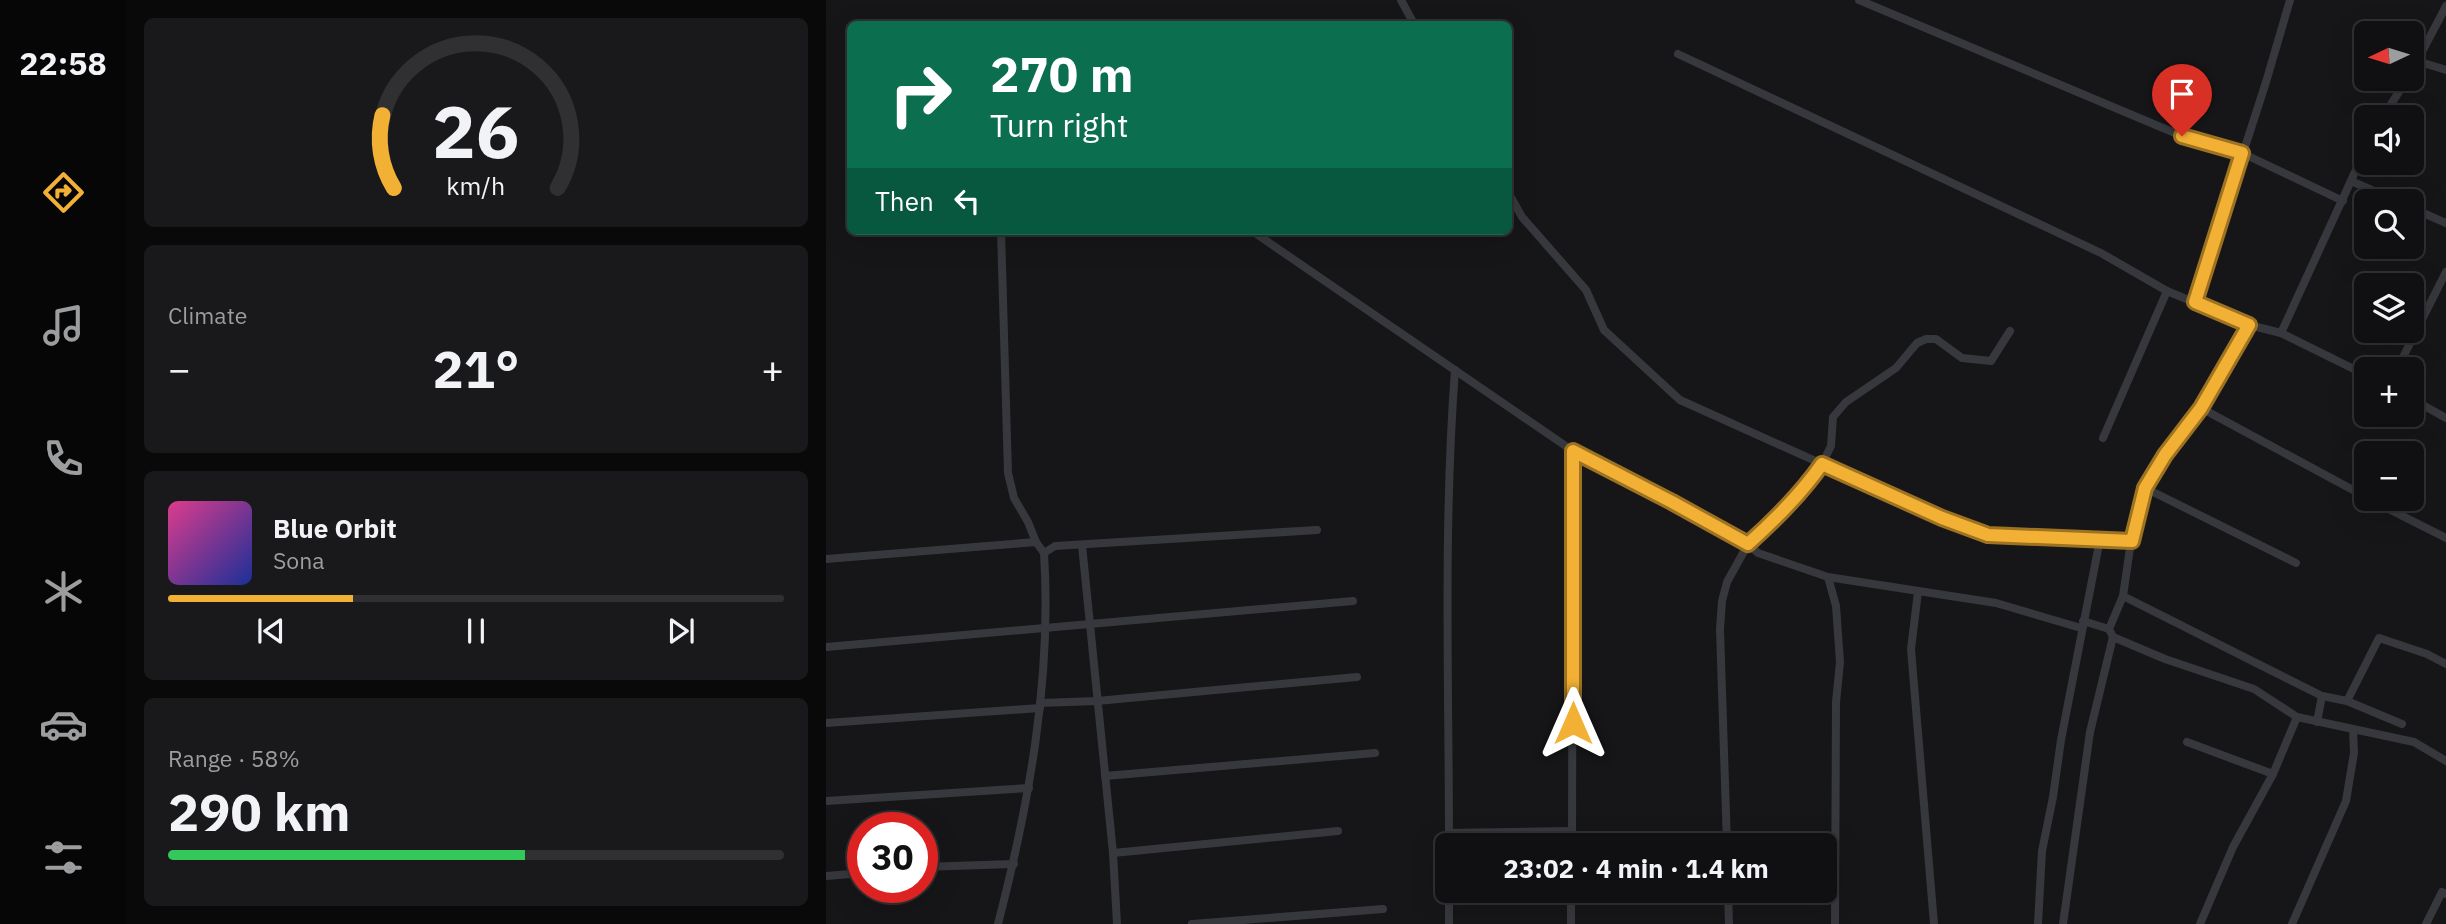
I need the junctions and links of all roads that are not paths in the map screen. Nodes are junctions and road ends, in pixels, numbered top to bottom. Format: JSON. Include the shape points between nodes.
{"nodes":[{"id":1,"x":1401,"y":0,"type":"edge"},
{"id":2,"x":1859,"y":0,"type":"edge"},
{"id":3,"x":2290,"y":0,"type":"edge"},
{"id":4,"x":2446,"y":6,"type":"edge"},
{"id":5,"x":1412,"y":21,"type":"edge"},
{"id":6,"x":2424,"y":48,"type":"edge"},
{"id":7,"x":1678,"y":54,"type":"dead end"},
{"id":8,"x":2424,"y":63,"type":"edge"},
{"id":9,"x":2446,"y":70,"type":"edge"},
{"id":10,"x":2242,"y":153,"type":"junction"},
{"id":11,"x":2354,"y":174,"type":"edge"},
{"id":12,"x":2351,"y":181,"type":"junction"},
{"id":13,"x":2369,"y":189,"type":"edge"},
{"id":14,"x":1512,"y":199,"type":"edge"},
{"id":15,"x":2343,"y":201,"type":"junction"},
{"id":16,"x":2424,"y":213,"type":"edge"},
{"id":17,"x":2446,"y":223,"type":"edge"},
{"id":18,"x":1001,"y":235,"type":"edge"},
{"id":19,"x":1258,"y":235,"type":"edge"},
{"id":20,"x":2446,"y":272,"type":"edge"},
{"id":21,"x":2167,"y":291,"type":"junction"},
{"id":22,"x":2195,"y":302,"type":"junction"},
{"id":23,"x":2249,"y":325,"type":"junction"},
{"id":24,"x":2010,"y":331,"type":"dead end"},
{"id":25,"x":2281,"y":333,"type":"junction"},
{"id":26,"x":2403,"y":357,"type":"edge"},
{"id":27,"x":2354,"y":368,"type":"edge"},
{"id":28,"x":1455,"y":370,"type":"junction"},
{"id":29,"x":2424,"y":405,"type":"edge"},
{"id":30,"x":2201,"y":408,"type":"junction"},
{"id":31,"x":2446,"y":418,"type":"edge"},
{"id":32,"x":2103,"y":438,"type":"dead end"},
{"id":33,"x":1573,"y":451,"type":"junction"},
{"id":34,"x":1822,"y":464,"type":"junction"},
{"id":35,"x":2145,"y":488,"type":"junction"},
{"id":36,"x":2354,"y":491,"type":"edge"},
{"id":37,"x":2393,"y":511,"type":"edge"},
{"id":38,"x":1317,"y":530,"type":"dead end"},
{"id":39,"x":2446,"y":538,"type":"edge"},
{"id":40,"x":2100,"y":539,"type":"junction"},
{"id":41,"x":2132,"y":541,"type":"junction"},
{"id":42,"x":1036,"y":542,"type":"junction"},
{"id":43,"x":1748,"y":544,"type":"junction"},
{"id":44,"x":1082,"y":545,"type":"junction"},
{"id":45,"x":1044,"y":553,"type":"junction"},
{"id":46,"x":826,"y":559,"type":"edge"},
{"id":47,"x":2296,"y":563,"type":"dead end"},
{"id":48,"x":1828,"y":577,"type":"junction"},
{"id":49,"x":1918,"y":592,"type":"junction"},
{"id":50,"x":2123,"y":596,"type":"junction"},
{"id":51,"x":1353,"y":601,"type":"dead end"},
{"id":52,"x":2082,"y":624,"type":"junction"},
{"id":53,"x":1091,"y":625,"type":"junction"},
{"id":54,"x":1045,"y":628,"type":"junction"},
{"id":55,"x":2111,"y":633,"type":"junction"},
{"id":56,"x":826,"y":647,"type":"edge"},
{"id":57,"x":2446,"y":664,"type":"edge"},
{"id":58,"x":1357,"y":677,"type":"dead end"},
{"id":59,"x":2322,"y":696,"type":"junction"},
{"id":60,"x":1097,"y":701,"type":"junction"},
{"id":61,"x":2347,"y":701,"type":"junction"},
{"id":62,"x":1040,"y":706,"type":"junction"},
{"id":63,"x":2297,"y":717,"type":"junction"},
{"id":64,"x":2317,"y":722,"type":"junction"},
{"id":65,"x":826,"y":723,"type":"edge"},
{"id":66,"x":2402,"y":724,"type":"dead end"},
{"id":67,"x":2353,"y":729,"type":"junction"},
{"id":68,"x":2187,"y":742,"type":"dead end"},
{"id":69,"x":1375,"y":753,"type":"dead end"},
{"id":70,"x":2446,"y":761,"type":"edge"},
{"id":71,"x":2273,"y":774,"type":"junction"},
{"id":72,"x":1105,"y":776,"type":"junction"},
{"id":73,"x":1028,"y":788,"type":"junction"},
{"id":74,"x":826,"y":801,"type":"edge"},
{"id":75,"x":1338,"y":831,"type":"dead end"},
{"id":76,"x":1572,"y":831,"type":"joint"},
{"id":77,"x":1449,"y":833,"type":"joint"},
{"id":78,"x":1727,"y":833,"type":"edge"},
{"id":79,"x":1114,"y":853,"type":"junction"},
{"id":80,"x":1014,"y":864,"type":"junction"},
{"id":81,"x":938,"y":866,"type":"edge"},
{"id":82,"x":847,"y":874,"type":"edge"},
{"id":83,"x":826,"y":876,"type":"edge"},
{"id":84,"x":2446,"y":894,"type":"edge"},
{"id":85,"x":1449,"y":903,"type":"edge"},
{"id":86,"x":1572,"y":903,"type":"edge"},
{"id":87,"x":1728,"y":903,"type":"edge"},
{"id":88,"x":1383,"y":909,"type":"dead end"},
{"id":89,"x":1353,"y":913,"type":"junction"},
{"id":90,"x":998,"y":924,"type":"edge"},
{"id":91,"x":1118,"y":924,"type":"edge"},
{"id":92,"x":1192,"y":924,"type":"edge"},
{"id":93,"x":1351,"y":924,"type":"edge"},
{"id":94,"x":1449,"y":924,"type":"edge"},
{"id":95,"x":1571,"y":924,"type":"edge"},
{"id":96,"x":1729,"y":924,"type":"edge"},
{"id":97,"x":1835,"y":924,"type":"edge"},
{"id":98,"x":1934,"y":924,"type":"edge"},
{"id":99,"x":2038,"y":924,"type":"edge"},
{"id":100,"x":2063,"y":924,"type":"edge"},
{"id":101,"x":2200,"y":924,"type":"edge"},
{"id":102,"x":2292,"y":924,"type":"edge"},
{"id":103,"x":2426,"y":924,"type":"edge"}],
"edges":[{"from":1,"to":5,"type":"street"},
{"from":2,"to":10,"type":"street","via":[[2182,136]]},
{"from":3,"to":10,"type":"street"},
{"from":4,"to":6,"type":"street"},
{"from":7,"to":21,"type":"street","via":[[2101,253]]},
{"from":8,"to":9,"type":"street"},
{"from":10,"to":15,"type":"street"},
{"from":10,"to":22,"type":"street"},
{"from":11,"to":12,"type":"street"},
{"from":12,"to":13,"type":"street"},
{"from":12,"to":15,"type":"street"},
{"from":14,"to":34,"type":"street","via":[[1522,217],[1586,290],[1604,330],[1680,400]]},
{"from":15,"to":25,"type":"street"},
{"from":16,"to":17,"type":"street"},
{"from":18,"to":42,"type":"street","via":[[1008,472],[1014,498]]},
{"from":19,"to":28,"type":"street"},
{"from":20,"to":26,"type":"street"},
{"from":21,"to":22,"type":"street"},
{"from":21,"to":32,"type":"street"},
{"from":22,"to":23,"type":"street"},
{"from":23,"to":25,"type":"street"},
{"from":23,"to":30,"type":"street"},
{"from":24,"to":34,"type":"street","via":[[1991,361],[1962,358],[1936,339],[1917,343],[1896,368],[1846,402],[1833,417],[1831,446]]},
{"from":25,"to":27,"type":"street"},
{"from":28,"to":33,"type":"street"},
{"from":28,"to":77,"type":"street","via":[[1447,543]]},
{"from":29,"to":31,"type":"street"},
{"from":30,"to":35,"type":"street"},
{"from":30,"to":36,"type":"street"},
{"from":33,"to":43,"type":"street"},
{"from":33,"to":76,"type":"street"},
{"from":34,"to":40,"type":"street","via":[[1988,535]]},
{"from":34,"to":43,"type":"street","via":[[1777,519]]},
{"from":35,"to":41,"type":"street"},
{"from":35,"to":47,"type":"street"},
{"from":37,"to":39,"type":"street"},
{"from":38,"to":44,"type":"street"},
{"from":40,"to":41,"type":"street"},
{"from":40,"to":52,"type":"street"},
{"from":41,"to":50,"type":"street"},
{"from":42,"to":45,"type":"street"},
{"from":42,"to":46,"type":"street"},
{"from":43,"to":48,"type":"street","via":[[1758,553]]},
{"from":43,"to":78,"type":"street","via":[[1722,601]]},
{"from":44,"to":45,"type":"street","via":[[1055,546]]},
{"from":44,"to":53,"type":"street"},
{"from":45,"to":54,"type":"street"},
{"from":48,"to":49,"type":"street"},
{"from":48,"to":97,"type":"street","via":[[1836,606],[1840,662]]},
{"from":49,"to":52,"type":"street","via":[[1996,603]]},
{"from":49,"to":98,"type":"street","via":[[1911,649]]},
{"from":50,"to":55,"type":"street"},
{"from":50,"to":59,"type":"street"},
{"from":51,"to":53,"type":"street"},
{"from":52,"to":55,"type":"street"},
{"from":52,"to":99,"type":"street","via":[[2042,851]]},
{"from":53,"to":54,"type":"street"},
{"from":53,"to":60,"type":"street"},
{"from":54,"to":56,"type":"street"},
{"from":54,"to":62,"type":"street"},
{"from":55,"to":63,"type":"street","via":[[2165,659],[2254,689]]},
{"from":55,"to":100,"type":"street","via":[[2090,732]]},
{"from":57,"to":61,"type":"street","via":[[2379,638]]},
{"from":58,"to":60,"type":"street"},
{"from":59,"to":61,"type":"street"},
{"from":59,"to":64,"type":"street"},
{"from":60,"to":62,"type":"street"},
{"from":60,"to":72,"type":"street"},
{"from":61,"to":66,"type":"street"},
{"from":62,"to":65,"type":"street"},
{"from":62,"to":73,"type":"street"},
{"from":63,"to":64,"type":"street"},
{"from":63,"to":71,"type":"street"},
{"from":64,"to":67,"type":"street"},
{"from":67,"to":70,"type":"street","via":[[2414,743]]},
{"from":67,"to":102,"type":"street","via":[[2346,801]]},
{"from":68,"to":71,"type":"street"},
{"from":69,"to":72,"type":"street"},
{"from":71,"to":101,"type":"street","via":[[2233,847]]},
{"from":72,"to":79,"type":"street"},
{"from":73,"to":74,"type":"street"},
{"from":73,"to":80,"type":"street"},
{"from":75,"to":79,"type":"street"},
{"from":76,"to":77,"type":"street"},
{"from":79,"to":91,"type":"street"},
{"from":80,"to":81,"type":"street"},
{"from":80,"to":90,"type":"street"},
{"from":82,"to":83,"type":"street"},
{"from":84,"to":103,"type":"street","via":[[2442,892]]},
{"from":85,"to":94,"type":"street"},
{"from":86,"to":95,"type":"street"},
{"from":87,"to":96,"type":"street"},
{"from":88,"to":89,"type":"street"},
{"from":89,"to":92,"type":"street"},
{"from":89,"to":93,"type":"street"}]}
